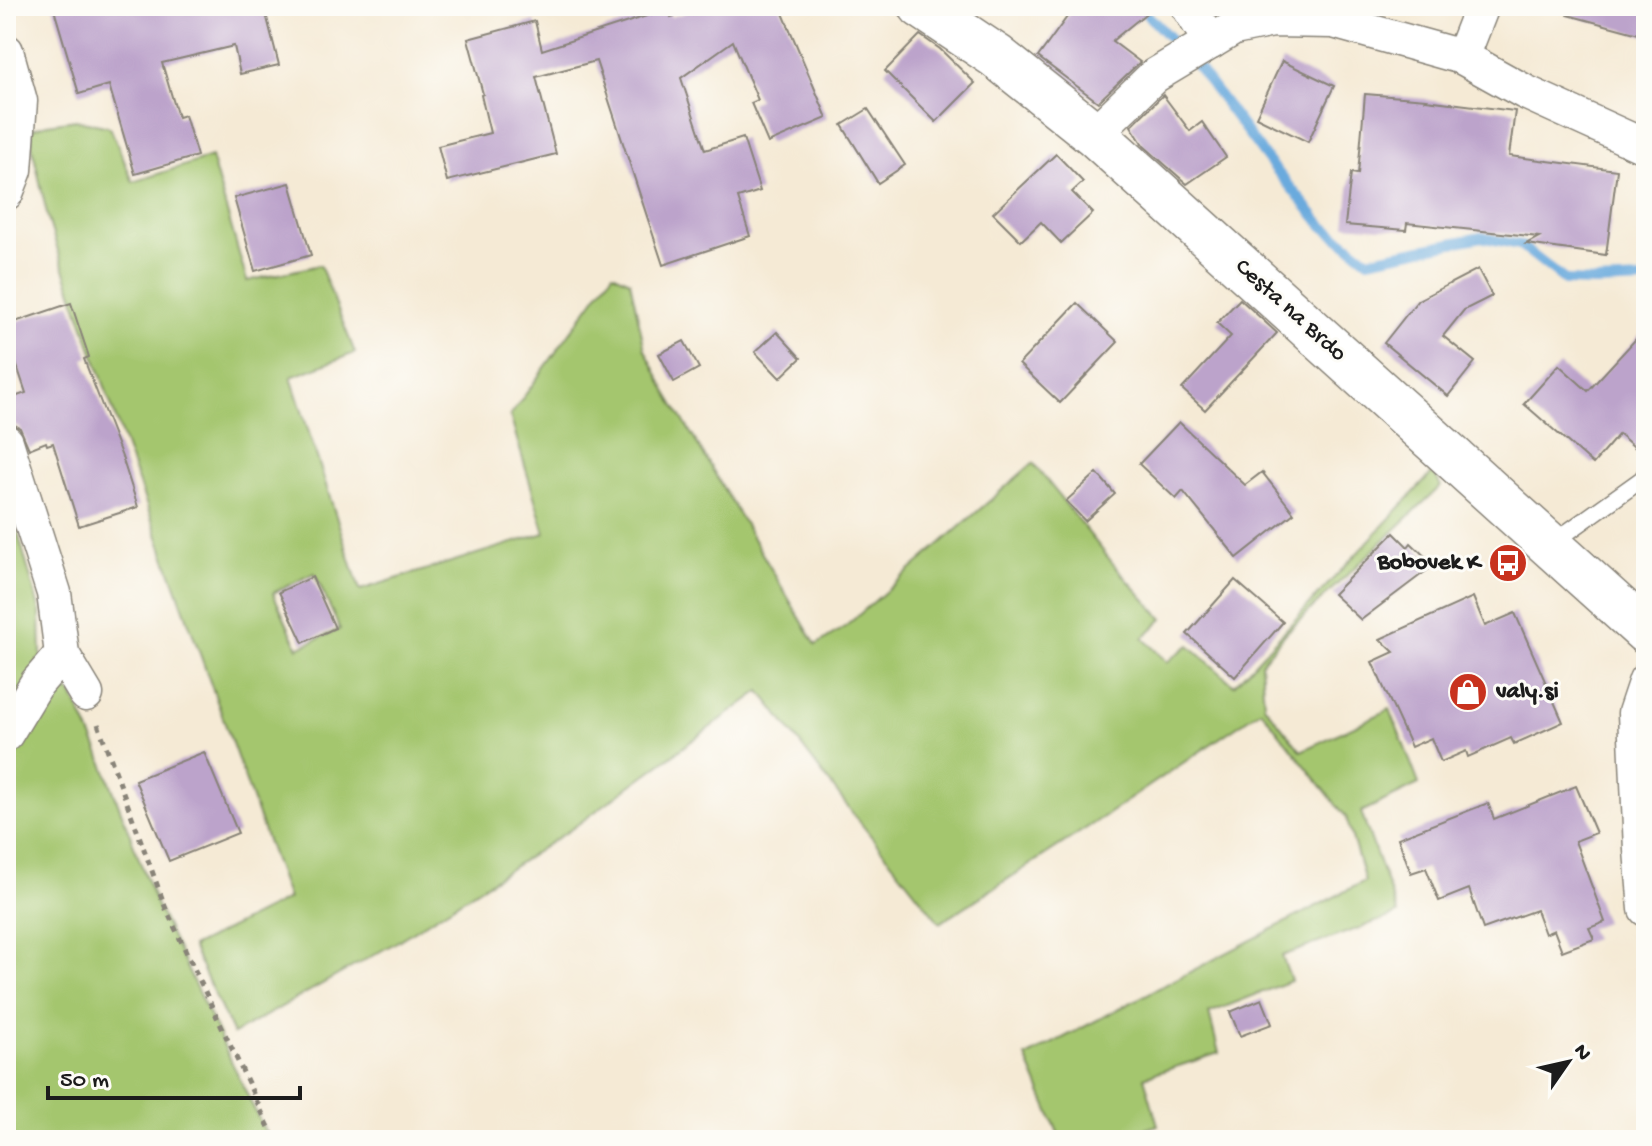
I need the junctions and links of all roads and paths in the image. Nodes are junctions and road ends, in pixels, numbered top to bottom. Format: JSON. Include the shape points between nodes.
{"nodes":[{"id":1,"x":921,"y":6,"type":"edge"},
{"id":2,"x":1188,"y":6,"type":"edge"},
{"id":3,"x":1482,"y":6,"type":"edge"},
{"id":4,"x":1230,"y":26,"type":"edge"},
{"id":5,"x":6,"y":51,"type":"edge"},
{"id":6,"x":1462,"y":57,"type":"junction"},
{"id":7,"x":1094,"y":134,"type":"junction"},
{"id":8,"x":1646,"y":147,"type":"edge"},
{"id":9,"x":6,"y":193,"type":"edge"},
{"id":10,"x":6,"y":442,"type":"edge"},
{"id":11,"x":1646,"y":473,"type":"edge"},
{"id":12,"x":1550,"y":545,"type":"junction"},
{"id":13,"x":1646,"y":632,"type":"edge"},
{"id":14,"x":62,"y":654,"type":"junction"},
{"id":15,"x":1646,"y":680,"type":"edge"},
{"id":16,"x":86,"y":694,"type":"joint"},
{"id":17,"x":6,"y":734,"type":"edge"},
{"id":18,"x":1646,"y":909,"type":"edge"},
{"id":19,"x":275,"y":1140,"type":"edge"}],
"edges":[{"from":1,"to":7,"type":"street","name":"Cesta na Brdo","via":[[996,56]]},
{"from":2,"to":4,"type":"street"},
{"from":3,"to":6,"type":"street"},
{"from":4,"to":6,"type":"street","via":[[1333,21]]},
{"from":4,"to":7,"type":"street","via":[[1154,76]]},
{"from":5,"to":9,"type":"street","via":[[20,101],[15,170]]},
{"from":6,"to":8,"type":"street"},
{"from":7,"to":12,"type":"street","name":"Cesta na Brdo"},
{"from":10,"to":14,"type":"street","via":[[54,593]]},
{"from":11,"to":12,"type":"lane"},
{"from":12,"to":13,"type":"street","name":"Cesta na Brdo"},
{"from":14,"to":16,"type":"street"},
{"from":14,"to":17,"type":"street"},
{"from":15,"to":18,"type":"street","via":[[1635,713]]},
{"from":16,"to":19,"type":"path","via":[[166,909]]}]}
